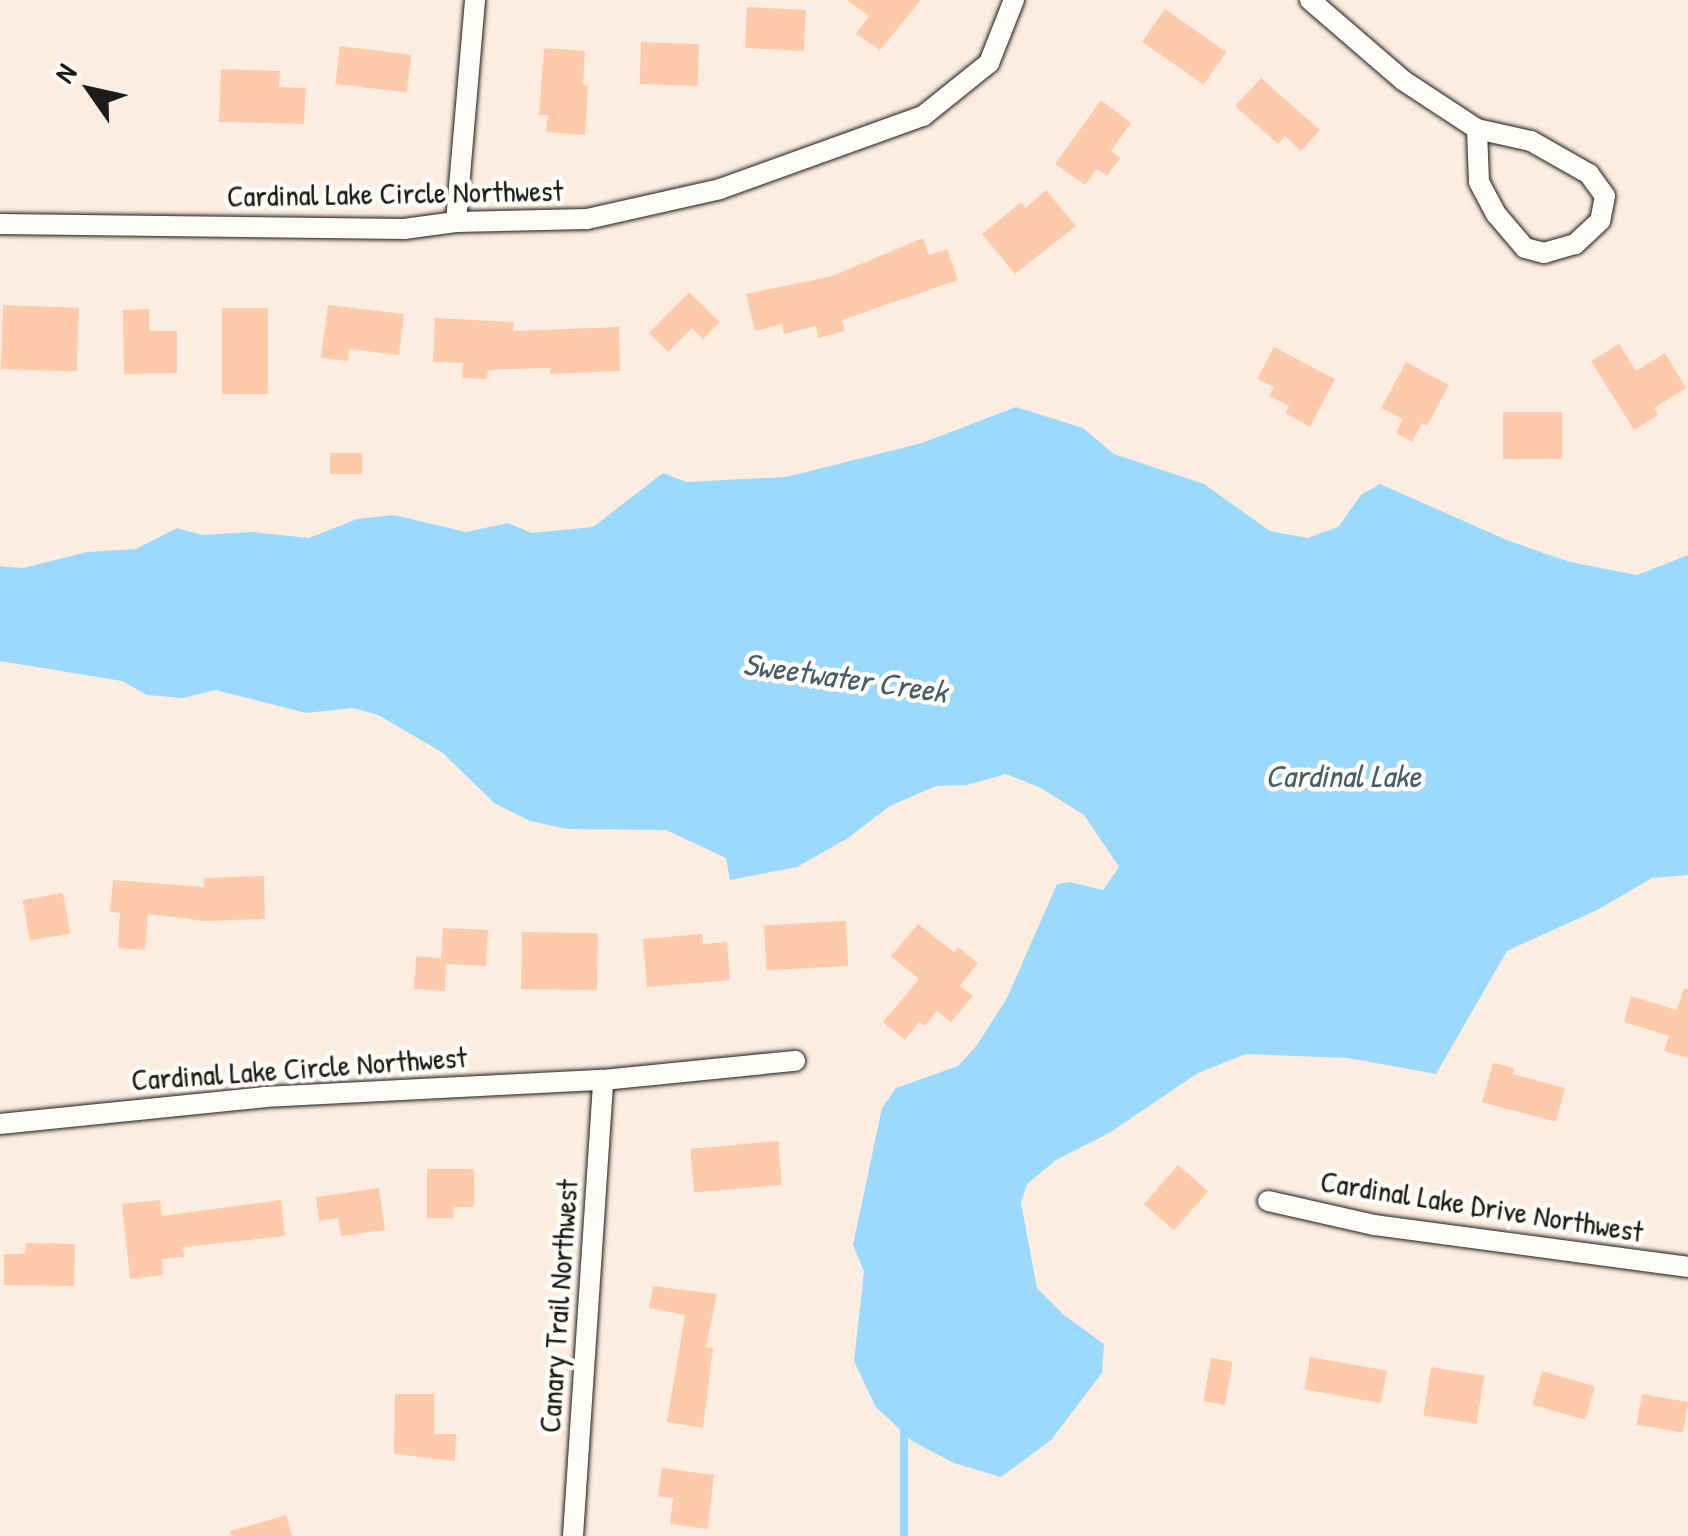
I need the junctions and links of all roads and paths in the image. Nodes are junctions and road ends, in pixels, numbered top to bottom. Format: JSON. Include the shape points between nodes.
{"nodes":[{"id":1,"x":476,"y":0,"type":"edge"},
{"id":2,"x":1014,"y":0,"type":"edge"},
{"id":3,"x":1310,"y":0,"type":"edge"},
{"id":4,"x":1477,"y":128,"type":"junction"},
{"id":5,"x":456,"y":222,"type":"junction"},
{"id":6,"x":0,"y":224,"type":"edge"},
{"id":7,"x":796,"y":1061,"type":"dead end"},
{"id":8,"x":602,"y":1080,"type":"junction"},
{"id":9,"x":0,"y":1124,"type":"edge"},
{"id":10,"x":1268,"y":1201,"type":"dead end"},
{"id":11,"x":1688,"y":1266,"type":"edge"},
{"id":12,"x":572,"y":1536,"type":"edge"}],
"edges":[{"from":1,"to":5,"type":"street"},
{"from":2,"to":5,"type":"street","name":"Cardinal Lake Circle Northwest","via":[[989,63],[924,116],[720,189],[587,220]]},
{"from":3,"to":4,"type":"street","via":[[1404,81]]},
{"from":4,"to":4,"type":"street","via":[[1479,182],[1525,248],[1544,253],[1575,244],[1600,221],[1605,196],[1589,174],[1531,141]]},
{"from":5,"to":6,"type":"street","name":"Cardinal Lake Circle Northwest","via":[[404,229]]},
{"from":7,"to":8,"type":"street","name":"Cardinal Lake Circle Northwest"},
{"from":8,"to":9,"type":"street","name":"Cardinal Lake Circle Northwest","via":[[264,1098]]},
{"from":8,"to":12,"type":"street","name":"Canary Trail Northwest"},
{"from":10,"to":11,"type":"street","name":"Cardinal Lake Drive Northwest","via":[[1374,1225]]}]}
